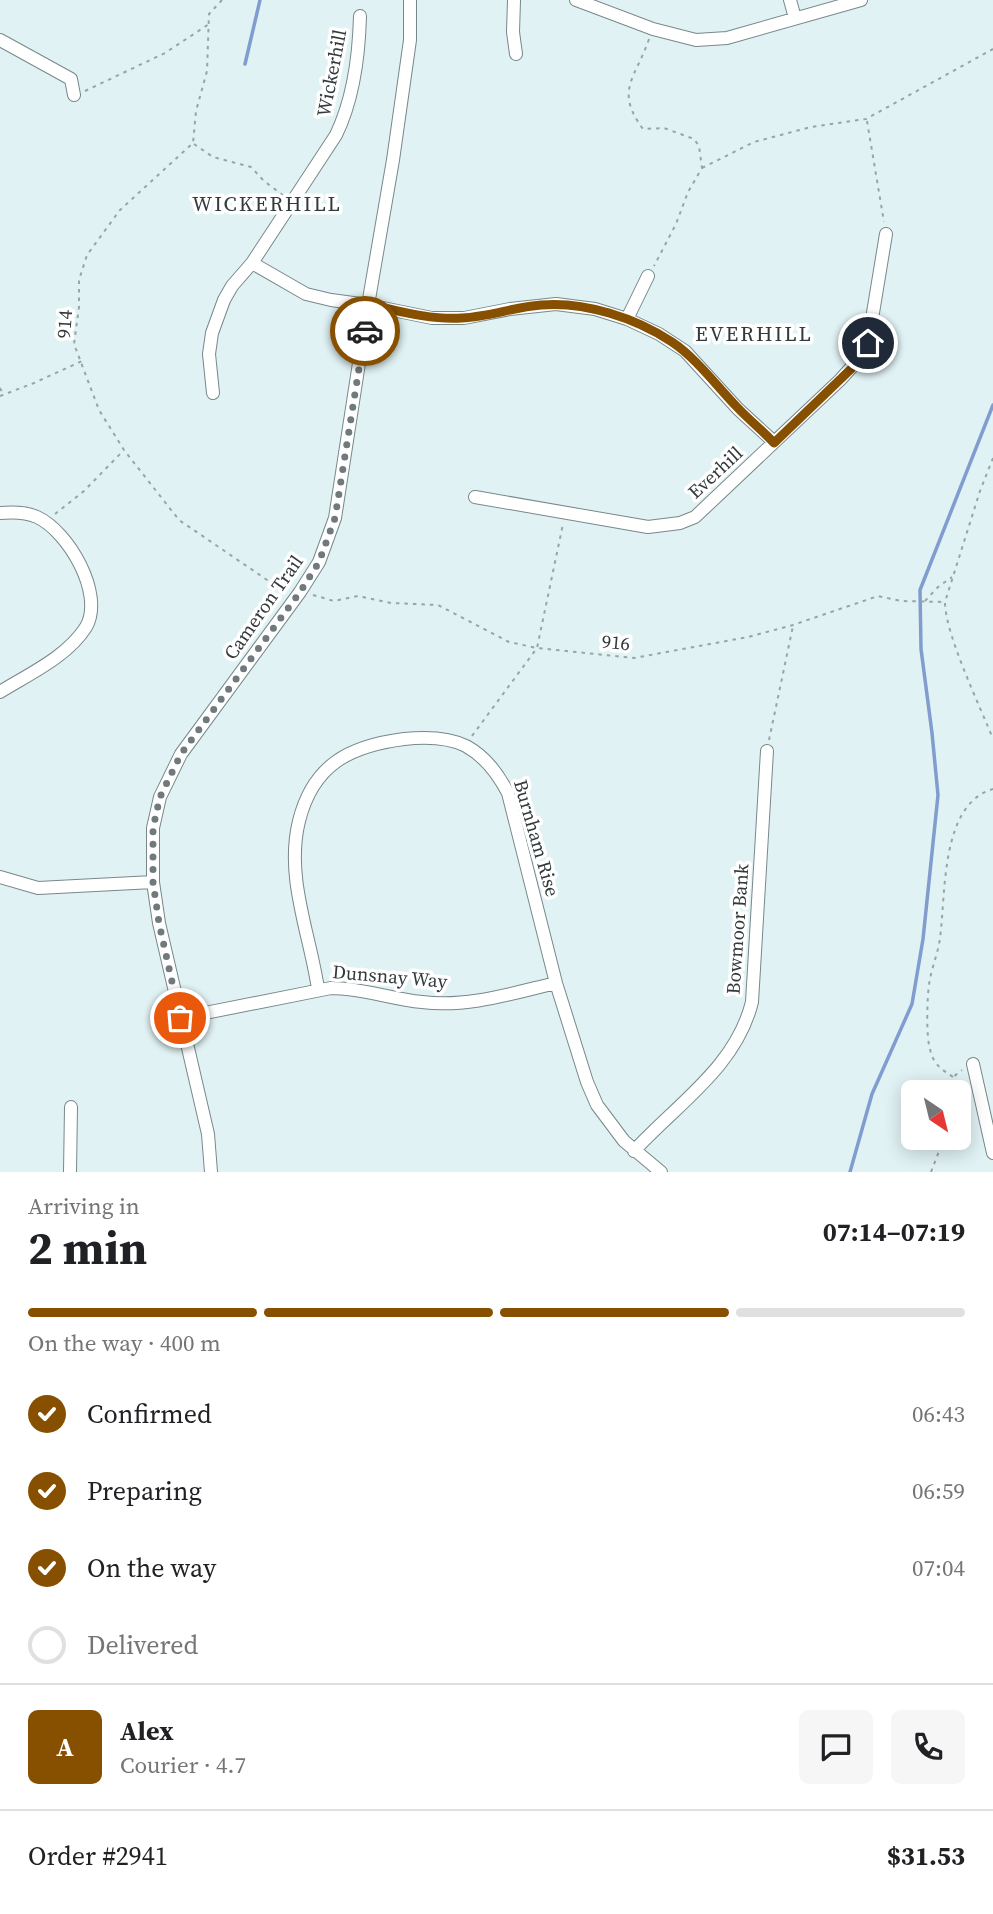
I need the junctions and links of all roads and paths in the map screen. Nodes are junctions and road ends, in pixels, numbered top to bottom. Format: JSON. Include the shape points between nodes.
{"nodes":[{"id":1,"x":222,"y":0,"type":"edge"},
{"id":2,"x":410,"y":0,"type":"edge"},
{"id":3,"x":514,"y":0,"type":"edge"},
{"id":4,"x":576,"y":0,"type":"edge"},
{"id":5,"x":790,"y":0,"type":"edge"},
{"id":6,"x":861,"y":0,"type":"edge"},
{"id":7,"x":360,"y":16,"type":"dead end"},
{"id":8,"x":795,"y":18,"type":"junction"},
{"id":9,"x":209,"y":24,"type":"junction"},
{"id":10,"x":653,"y":29,"type":"junction"},
{"id":11,"x":0,"y":40,"type":"edge"},
{"id":12,"x":993,"y":49,"type":"edge"},
{"id":13,"x":516,"y":54,"type":"dead end"},
{"id":14,"x":74,"y":95,"type":"joint"},
{"id":15,"x":866,"y":119,"type":"junction"},
{"id":16,"x":193,"y":143,"type":"junction"},
{"id":17,"x":702,"y":168,"type":"junction"},
{"id":18,"x":293,"y":201,"type":"junction"},
{"id":19,"x":887,"y":234,"type":"joint"},
{"id":20,"x":252,"y":263,"type":"junction"},
{"id":21,"x":648,"y":276,"type":"joint"},
{"id":22,"x":368,"y":304,"type":"junction"},
{"id":23,"x":627,"y":319,"type":"junction"},
{"id":24,"x":82,"y":360,"type":"junction"},
{"id":25,"x":0,"y":388,"type":"edge"},
{"id":26,"x":213,"y":393,"type":"dead end"},
{"id":27,"x":2,"y":395,"type":"edge"},
{"id":28,"x":774,"y":443,"type":"junction"},
{"id":29,"x":124,"y":450,"type":"junction"},
{"id":30,"x":993,"y":458,"type":"edge"},
{"id":31,"x":475,"y":497,"type":"dead end"},
{"id":32,"x":566,"y":511,"type":"junction"},
{"id":33,"x":0,"y":513,"type":"edge"},
{"id":34,"x":47,"y":523,"type":"junction"},
{"id":35,"x":953,"y":577,"type":"junction"},
{"id":36,"x":305,"y":593,"type":"junction"},
{"id":37,"x":924,"y":601,"type":"junction"},
{"id":38,"x":945,"y":602,"type":"junction"},
{"id":39,"x":793,"y":625,"type":"junction"},
{"id":40,"x":537,"y":648,"type":"junction"},
{"id":41,"x":0,"y":692,"type":"edge"},
{"id":42,"x":993,"y":739,"type":"edge"},
{"id":43,"x":465,"y":746,"type":"junction"},
{"id":44,"x":767,"y":751,"type":"joint"},
{"id":45,"x":993,"y":789,"type":"edge"},
{"id":46,"x":0,"y":877,"type":"edge"},
{"id":47,"x":153,"y":882,"type":"junction"},
{"id":48,"x":556,"y":983,"type":"junction"},
{"id":49,"x":317,"y":989,"type":"junction"},
{"id":50,"x":180,"y":1018,"type":"junction"},
{"id":51,"x":973,"y":1064,"type":"joint"},
{"id":52,"x":953,"y":1077,"type":"junction"},
{"id":53,"x":953,"y":1080,"type":"edge"},
{"id":54,"x":71,"y":1107,"type":"dead end"},
{"id":55,"x":939,"y":1150,"type":"edge"},
{"id":56,"x":634,"y":1151,"type":"junction"},
{"id":57,"x":993,"y":1153,"type":"edge"},
{"id":58,"x":70,"y":1172,"type":"edge"},
{"id":59,"x":211,"y":1172,"type":"edge"},
{"id":60,"x":661,"y":1172,"type":"edge"},
{"id":61,"x":931,"y":1172,"type":"edge"}],
"edges":[{"from":1,"to":9,"type":"path","via":[[209,14]]},
{"from":2,"to":22,"type":"street","name":"Cameron Trail","via":[[410,40]]},
{"from":3,"to":13,"type":"street"},
{"from":4,"to":10,"type":"street"},
{"from":5,"to":8,"type":"street"},
{"from":6,"to":8,"type":"street"},
{"from":7,"to":18,"type":"street","name":"Wickerhill","via":[[345,117]]},
{"from":8,"to":10,"type":"street","via":[[713,40]]},
{"from":9,"to":14,"type":"path","via":[[165,53]]},
{"from":9,"to":16,"type":"path","via":[[207,71]]},
{"from":10,"to":17,"type":"path","via":[[627,89],[634,117],[643,129],[664,128],[694,139]]},
{"from":11,"to":14,"type":"street","via":[[71,79]]},
{"from":12,"to":15,"type":"path"},
{"from":15,"to":17,"type":"path","via":[[754,142]]},
{"from":15,"to":19,"type":"path"},
{"from":16,"to":18,"type":"path","via":[[213,157],[251,167]]},
{"from":16,"to":24,"type":"path","name":"914","via":[[120,210],[87,255],[79,280],[74,344]]},
{"from":17,"to":21,"type":"path"},
{"from":18,"to":20,"type":"street","name":"Wickerhill"},
{"from":19,"to":28,"type":"street","name":"Everhill","via":[[868,343],[851,369]]},
{"from":20,"to":22,"type":"street","via":[[306,294]]},
{"from":20,"to":26,"type":"street","name":"Wickerhill","via":[[224,300],[212,333]]},
{"from":21,"to":23,"type":"street"},
{"from":22,"to":23,"type":"street","via":[[448,319],[572,305]]},
{"from":22,"to":36,"type":"street","name":"Cameron Trail","via":[[335,518]]},
{"from":23,"to":28,"type":"street","via":[[685,351]]},
{"from":24,"to":27,"type":"path"},
{"from":24,"to":29,"type":"path","name":"914","via":[[99,410]]},
{"from":25,"to":27,"type":"path"},
{"from":28,"to":32,"type":"street","name":"Everhill","via":[[710,505],[680,523],[648,527]]},
{"from":29,"to":34,"type":"path"},
{"from":29,"to":36,"type":"path","name":"914","via":[[179,520],[273,584]]},
{"from":30,"to":35,"type":"path"},
{"from":31,"to":32,"type":"street","name":"Everhill"},
{"from":32,"to":40,"type":"path"},
{"from":33,"to":34,"type":"street","via":[[37,516]]},
{"from":34,"to":41,"type":"street","via":[[86,574],[90,618],[67,649]]},
{"from":35,"to":37,"type":"path"},
{"from":35,"to":38,"type":"path"},
{"from":36,"to":40,"type":"path","name":"916","via":[[334,601],[358,596],[438,605],[509,642]]},
{"from":36,"to":47,"type":"street","name":"Cameron Trail","via":[[195,734],[166,781],[153,828]]},
{"from":37,"to":38,"type":"path","name":"916"},
{"from":37,"to":39,"type":"path","name":"916","via":[[878,596]]},
{"from":38,"to":42,"type":"path","via":[[957,647]]},
{"from":39,"to":40,"type":"path","name":"916","via":[[635,658]]},
{"from":39,"to":44,"type":"path"},
{"from":40,"to":43,"type":"path"},
{"from":43,"to":48,"type":"street","name":"Burnham Rise","via":[[487,761],[508,793]]},
{"from":43,"to":49,"type":"street","name":"Burnham Rise","via":[[429,738],[369,745],[335,762],[310,792],[299,821],[295,868]]},
{"from":44,"to":56,"type":"street","name":"Bowmoor Bank","via":[[748,1018],[716,1070]]},
{"from":45,"to":52,"type":"path","via":[[974,799],[964,813],[947,854],[940,939],[929,985],[928,1037],[936,1065]]},
{"from":46,"to":47,"type":"street","via":[[38,888]]},
{"from":47,"to":50,"type":"street","name":"Cameron Trail"},
{"from":48,"to":49,"type":"street","name":"Dunsnay Way","via":[[478,1001],[423,1003],[348,988]]},
{"from":48,"to":56,"type":"street","name":"Burnham Rise","via":[[597,1105]]},
{"from":49,"to":50,"type":"street","name":"Dunsnay Way"},
{"from":50,"to":59,"type":"street","name":"Cameron Trail","via":[[208,1134]]},
{"from":51,"to":52,"type":"path"},
{"from":51,"to":57,"type":"street"},
{"from":52,"to":53,"type":"path"},
{"from":54,"to":58,"type":"street"},
{"from":55,"to":61,"type":"path"},
{"from":56,"to":60,"type":"street","name":"Burnham Rise"}]}
